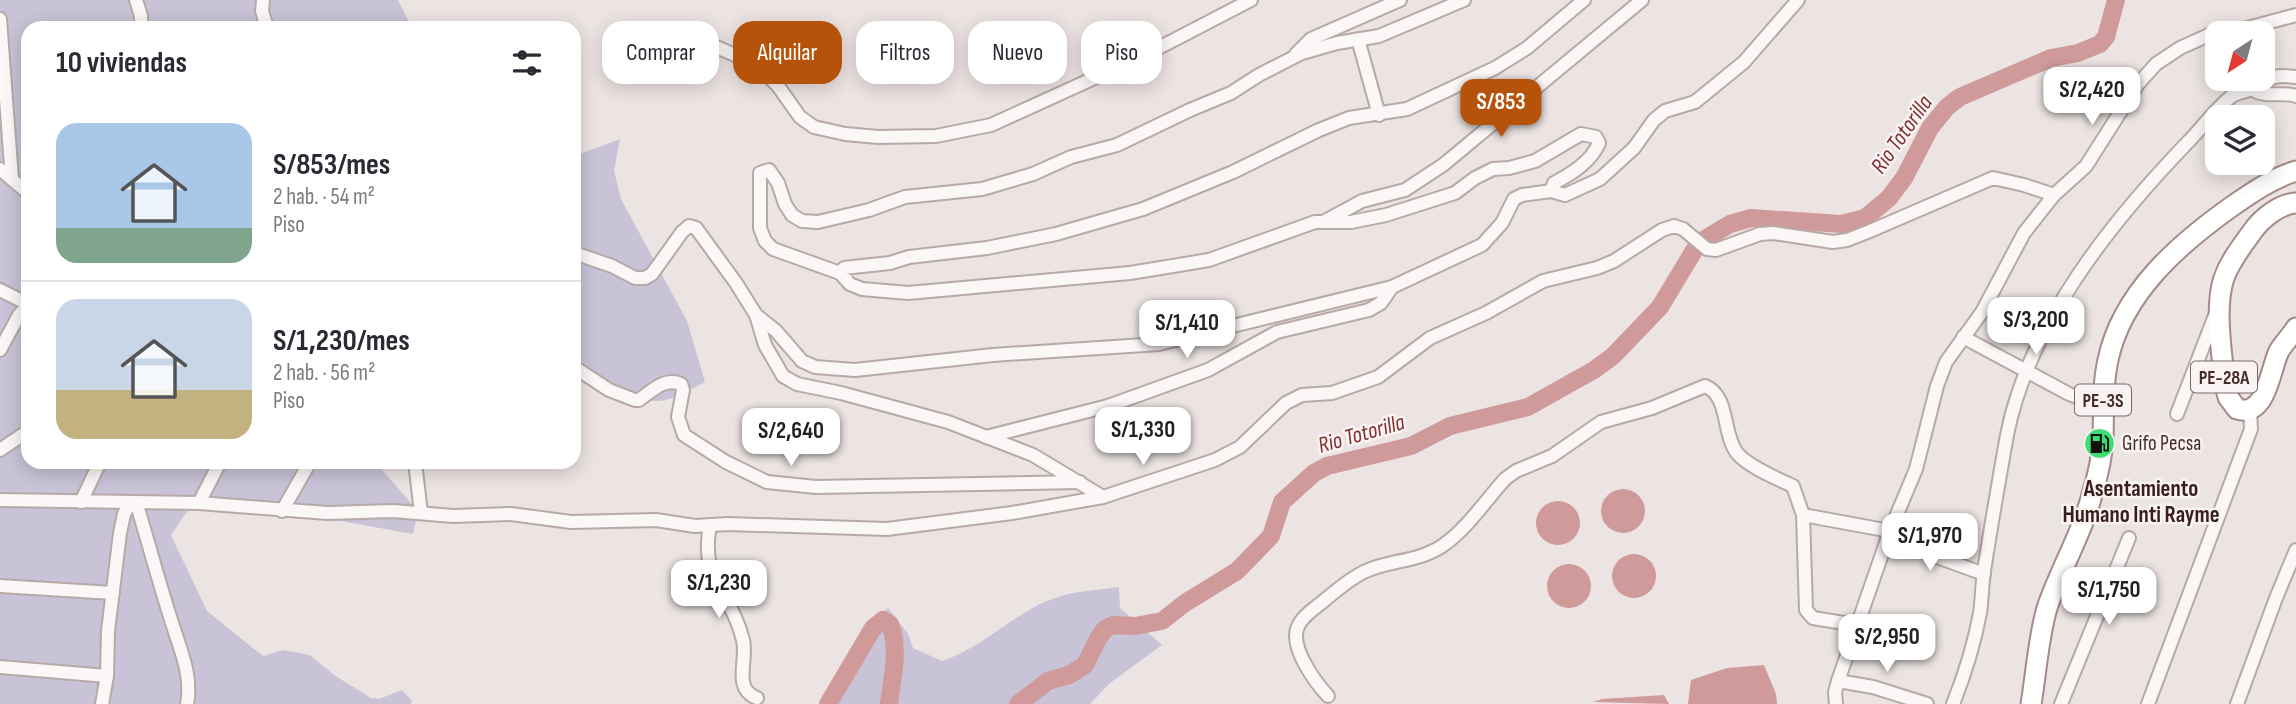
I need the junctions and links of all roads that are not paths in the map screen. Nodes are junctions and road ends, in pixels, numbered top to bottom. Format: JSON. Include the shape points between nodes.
{"nodes":[{"id":1,"x":136,"y":0,"type":"edge"},
{"id":2,"x":263,"y":0,"type":"edge"},
{"id":3,"x":1251,"y":0,"type":"edge"},
{"id":4,"x":1400,"y":0,"type":"edge"},
{"id":5,"x":1464,"y":0,"type":"edge"},
{"id":6,"x":1584,"y":0,"type":"edge"},
{"id":7,"x":1642,"y":0,"type":"edge"},
{"id":8,"x":1798,"y":0,"type":"edge"},
{"id":9,"x":2296,"y":15,"type":"edge"},
{"id":10,"x":0,"y":19,"type":"edge"},
{"id":11,"x":141,"y":21,"type":"edge"},
{"id":12,"x":265,"y":21,"type":"edge"},
{"id":13,"x":1358,"y":39,"type":"junction"},
{"id":14,"x":719,"y":48,"type":"edge"},
{"id":15,"x":1290,"y":60,"type":"junction"},
{"id":16,"x":2275,"y":76,"type":"edge"},
{"id":17,"x":2296,"y":77,"type":"edge"},
{"id":18,"x":2247,"y":91,"type":"edge"},
{"id":19,"x":2257,"y":91,"type":"edge"},
{"id":20,"x":2296,"y":96,"type":"edge"},
{"id":21,"x":1379,"y":115,"type":"junction"},
{"id":22,"x":0,"y":169,"type":"edge"},
{"id":23,"x":2296,"y":171,"type":"edge"},
{"id":24,"x":12,"y":179,"type":"junction"},
{"id":25,"x":21,"y":187,"type":"edge"},
{"id":26,"x":1551,"y":191,"type":"junction"},
{"id":27,"x":2054,"y":195,"type":"junction"},
{"id":28,"x":2296,"y":203,"type":"edge"},
{"id":29,"x":2296,"y":216,"type":"edge"},
{"id":30,"x":1325,"y":221,"type":"junction"},
{"id":31,"x":2246,"y":239,"type":"junction"},
{"id":32,"x":581,"y":255,"type":"edge"},
{"id":33,"x":840,"y":273,"type":"junction"},
{"id":34,"x":1392,"y":287,"type":"junction"},
{"id":35,"x":0,"y":290,"type":"edge"},
{"id":36,"x":21,"y":300,"type":"edge"},
{"id":37,"x":2220,"y":302,"type":"junction"},
{"id":38,"x":21,"y":313,"type":"edge"},
{"id":39,"x":756,"y":315,"type":"junction"},
{"id":40,"x":2296,"y":328,"type":"edge"},
{"id":41,"x":1963,"y":337,"type":"junction"},
{"id":42,"x":0,"y":350,"type":"edge"},
{"id":43,"x":2026,"y":370,"type":"junction"},
{"id":44,"x":581,"y":371,"type":"edge"},
{"id":45,"x":2102,"y":401,"type":"junction"},
{"id":46,"x":2250,"y":409,"type":"junction"},
{"id":47,"x":2177,"y":414,"type":"dead end"},
{"id":48,"x":21,"y":436,"type":"edge"},
{"id":49,"x":986,"y":437,"type":"junction"},
{"id":50,"x":0,"y":450,"type":"edge"},
{"id":51,"x":97,"y":469,"type":"edge"},
{"id":52,"x":216,"y":469,"type":"edge"},
{"id":53,"x":306,"y":469,"type":"edge"},
{"id":54,"x":416,"y":469,"type":"edge"},
{"id":55,"x":1080,"y":482,"type":"junction"},
{"id":56,"x":1103,"y":497,"type":"junction"},
{"id":57,"x":0,"y":500,"type":"edge"},
{"id":58,"x":81,"y":502,"type":"junction"},
{"id":59,"x":136,"y":502,"type":"junction"},
{"id":60,"x":199,"y":503,"type":"junction"},
{"id":61,"x":282,"y":510,"type":"junction"},
{"id":62,"x":421,"y":513,"type":"junction"},
{"id":63,"x":1804,"y":515,"type":"junction"},
{"id":64,"x":710,"y":525,"type":"junction"},
{"id":65,"x":1889,"y":535,"type":"junction"},
{"id":66,"x":2129,"y":538,"type":"dead end"},
{"id":67,"x":2296,"y":550,"type":"edge"},
{"id":68,"x":1984,"y":574,"type":"junction"},
{"id":69,"x":0,"y":586,"type":"edge"},
{"id":70,"x":113,"y":593,"type":"junction"},
{"id":71,"x":1856,"y":625,"type":"junction"},
{"id":72,"x":0,"y":667,"type":"edge"},
{"id":73,"x":107,"y":676,"type":"junction"},
{"id":74,"x":1838,"y":681,"type":"junction"},
{"id":75,"x":1328,"y":696,"type":"dead end"},
{"id":76,"x":757,"y":698,"type":"dead end"},
{"id":77,"x":102,"y":704,"type":"edge"},
{"id":78,"x":187,"y":704,"type":"edge"},
{"id":79,"x":1836,"y":704,"type":"edge"},
{"id":80,"x":1927,"y":704,"type":"edge"},
{"id":81,"x":1953,"y":704,"type":"edge"},
{"id":82,"x":2031,"y":704,"type":"edge"},
{"id":83,"x":2061,"y":704,"type":"edge"},
{"id":84,"x":2148,"y":704,"type":"edge"},
{"id":85,"x":2237,"y":704,"type":"edge"}],
"edges":[{"from":1,"to":11,"type":"street"},
{"from":2,"to":12,"type":"street"},
{"from":3,"to":14,"type":"street","via":[[1147,54],[991,125],[936,136],[878,137],[814,127],[800,117],[764,72]]},
{"from":4,"to":15,"type":"street","via":[[1311,39]]},
{"from":5,"to":13,"type":"street","via":[[1379,36]]},
{"from":6,"to":21,"type":"street","via":[[1527,48],[1495,68],[1407,109]]},
{"from":7,"to":30,"type":"street","via":[[1443,165],[1405,190],[1362,201]]},
{"from":8,"to":26,"type":"street","via":[[1744,62],[1695,102],[1665,111],[1600,179],[1565,195]]},
{"from":9,"to":27,"type":"street","via":[[2211,34],[2156,64],[2138,84],[2086,166]]},
{"from":10,"to":24,"type":"street"},
{"from":13,"to":15,"type":"street"},
{"from":13,"to":21,"type":"street"},
{"from":15,"to":33,"type":"street","via":[[1231,93],[1117,145],[982,189],[905,197],[818,222],[802,221],[785,204],[774,175],[769,170],[760,173],[760,228],[765,242]]},
{"from":16,"to":17,"type":"street"},
{"from":18,"to":43,"type":"street","via":[[2233,96],[2125,212],[2058,309]]},
{"from":19,"to":20,"type":"street"},
{"from":21,"to":33,"type":"street","via":[[1349,118],[1318,130],[1143,209],[1056,234],[844,268]]},
{"from":22,"to":24,"type":"street"},
{"from":23,"to":45,"type":"highway","number":"PE-3S","via":[[2244,198],[2192,235],[2142,288],[2108,359]]},
{"from":24,"to":25,"type":"street"},
{"from":26,"to":30,"type":"street","via":[[1554,183],[1575,171],[1596,150],[1596,137],[1581,134],[1535,161],[1493,169],[1455,193],[1386,215],[1351,222]]},
{"from":26,"to":34,"type":"street","via":[[1514,199],[1502,223],[1482,245]]},
{"from":27,"to":41,"type":"street","via":[[2024,233],[1983,312]]},
{"from":27,"to":56,"type":"street","via":[[1993,178],[1870,231],[1833,242],[1773,233],[1716,250],[1707,249],[1674,226],[1615,261],[1543,281],[1430,338],[1378,377],[1286,403],[1240,447],[1215,460]]},
{"from":28,"to":31,"type":"highway","via":[[2266,216]]},
{"from":29,"to":31,"type":"highway"},
{"from":30,"to":33,"type":"street","via":[[1209,260],[1130,273],[908,293],[862,289]]},
{"from":31,"to":37,"type":"highway","number":"PE-28A","via":[[2224,278]]},
{"from":32,"to":39,"type":"street","via":[[645,278],[682,232],[689,226],[696,228]]},
{"from":34,"to":39,"type":"street","via":[[1159,344],[855,370],[815,367],[802,361]]},
{"from":34,"to":49,"type":"street","via":[[1370,310],[1277,332],[1208,370],[1108,406]]},
{"from":35,"to":36,"type":"street"},
{"from":37,"to":46,"type":"highway","number":"PE-28A","via":[[2228,397],[2237,410]]},
{"from":37,"to":47,"type":"street"},
{"from":38,"to":42,"type":"street"},
{"from":39,"to":49,"type":"street","via":[[773,360],[783,376],[797,384],[948,422]]},
{"from":40,"to":46,"type":"highway","number":"PE-28A","via":[[2279,352],[2265,393]]},
{"from":41,"to":43,"type":"street"},
{"from":41,"to":65,"type":"street","via":[[1945,362],[1916,469]]},
{"from":43,"to":45,"type":"street","via":[[2069,394]]},
{"from":43,"to":68,"type":"street","via":[[2007,434]]},
{"from":44,"to":55,"type":"street","via":[[635,400],[663,383],[681,384],[678,417],[684,435],[766,481],[816,487]]},
{"from":45,"to":82,"type":"highway","number":"PE-3S","via":[[2103,442],[2094,488],[2047,607]]},
{"from":46,"to":84,"type":"street","via":[[2251,429]]},
{"from":48,"to":50,"type":"street"},
{"from":49,"to":55,"type":"street","via":[[1033,455]]},
{"from":51,"to":58,"type":"street"},
{"from":52,"to":60,"type":"street"},
{"from":53,"to":61,"type":"street"},
{"from":54,"to":62,"type":"street"},
{"from":55,"to":56,"type":"street"},
{"from":56,"to":64,"type":"street","via":[[887,529]]},
{"from":57,"to":58,"type":"street"},
{"from":58,"to":59,"type":"street"},
{"from":59,"to":60,"type":"street"},
{"from":59,"to":70,"type":"street","via":[[124,514]]},
{"from":59,"to":78,"type":"street","via":[[186,662]]},
{"from":60,"to":61,"type":"street"},
{"from":61,"to":62,"type":"street"},
{"from":62,"to":64,"type":"street"},
{"from":63,"to":65,"type":"street"},
{"from":63,"to":71,"type":"street","via":[[1806,610],[1813,618]]},
{"from":63,"to":75,"type":"street","via":[[1793,486],[1748,463],[1734,449],[1713,389],[1705,386],[1601,422],[1552,456],[1505,479],[1443,545],[1416,558],[1366,570],[1305,616],[1297,630],[1297,645]]},
{"from":64,"to":76,"type":"street","via":[[706,545],[709,567],[733,608],[744,643],[743,682],[746,691]]},
{"from":65,"to":68,"type":"street"},
{"from":65,"to":71,"type":"street"},
{"from":66,"to":83,"type":"street"},
{"from":67,"to":85,"type":"street"},
{"from":68,"to":81,"type":"street","via":[[1975,634]]},
{"from":69,"to":70,"type":"street"},
{"from":70,"to":73,"type":"street"},
{"from":71,"to":74,"type":"street"},
{"from":72,"to":73,"type":"street"},
{"from":73,"to":77,"type":"street"},
{"from":74,"to":79,"type":"street"},
{"from":74,"to":80,"type":"street"}]}
